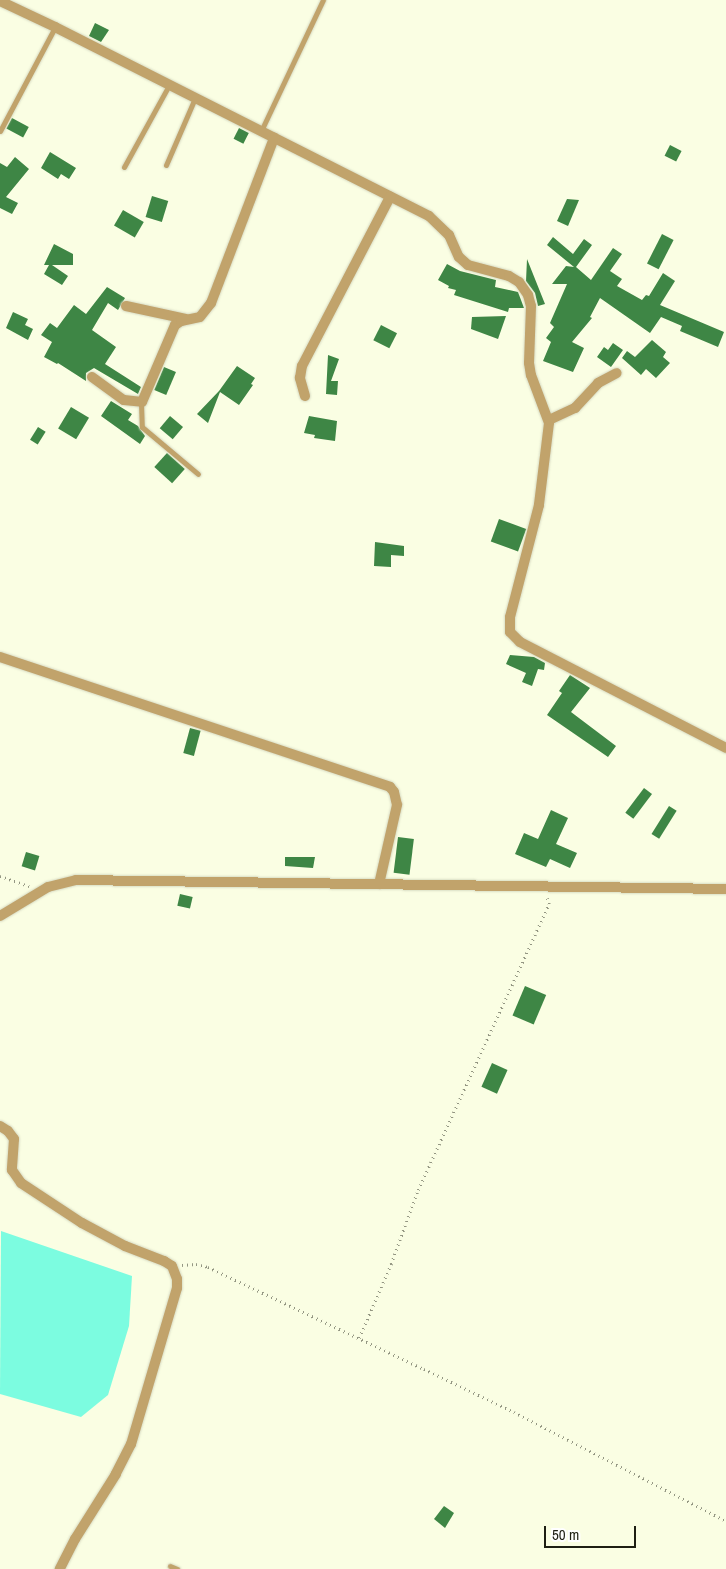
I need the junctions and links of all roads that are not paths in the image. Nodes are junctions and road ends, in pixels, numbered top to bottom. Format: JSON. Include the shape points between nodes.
{"nodes":[{"id":1,"x":323,"y":0,"type":"edge"},
{"id":2,"x":0,"y":1,"type":"edge"},
{"id":3,"x":55,"y":27,"type":"junction"},
{"id":4,"x":169,"y":84,"type":"junction"},
{"id":5,"x":195,"y":98,"type":"junction"},
{"id":6,"x":0,"y":131,"type":"edge"},
{"id":7,"x":261,"y":131,"type":"junction"},
{"id":8,"x":274,"y":138,"type":"junction"},
{"id":9,"x":166,"y":165,"type":"dead end"},
{"id":10,"x":124,"y":167,"type":"dead end"},
{"id":11,"x":390,"y":197,"type":"junction"},
{"id":12,"x":126,"y":306,"type":"dead end"},
{"id":13,"x":189,"y":320,"type":"junction"},
{"id":14,"x":617,"y":374,"type":"dead end"},
{"id":15,"x":92,"y":377,"type":"dead end"},
{"id":16,"x":305,"y":396,"type":"dead end"},
{"id":17,"x":141,"y":403,"type":"junction"},
{"id":18,"x":549,"y":420,"type":"junction"},
{"id":19,"x":198,"y":474,"type":"dead end"},
{"id":20,"x":0,"y":657,"type":"edge"},
{"id":21,"x":726,"y":748,"type":"edge"},
{"id":22,"x":379,"y":884,"type":"junction"},
{"id":23,"x":726,"y":889,"type":"edge"},
{"id":24,"x":0,"y":916,"type":"edge"},
{"id":25,"x":0,"y":1126,"type":"edge"},
{"id":26,"x":170,"y":1566,"type":"dead end"},
{"id":27,"x":60,"y":1569,"type":"edge"},
{"id":28,"x":177,"y":1569,"type":"edge"}],
"edges":[{"from":1,"to":7,"type":"lane"},
{"from":2,"to":3,"type":"street"},
{"from":3,"to":4,"type":"street"},
{"from":3,"to":6,"type":"lane"},
{"from":4,"to":5,"type":"street"},
{"from":4,"to":10,"type":"lane"},
{"from":5,"to":7,"type":"street"},
{"from":5,"to":9,"type":"lane"},
{"from":7,"to":8,"type":"street"},
{"from":8,"to":11,"type":"street"},
{"from":8,"to":13,"type":"street","via":[[211,303],[200,317]]},
{"from":11,"to":16,"type":"street","via":[[302,366],[300,378]]},
{"from":11,"to":18,"type":"street","via":[[442,226],[459,257],[468,265],[509,276],[525,288],[531,306],[531,375]]},
{"from":12,"to":13,"type":"street"},
{"from":13,"to":17,"type":"street","via":[[175,325]]},
{"from":14,"to":18,"type":"street","via":[[598,384],[575,408]]},
{"from":15,"to":17,"type":"street","via":[[124,400]]},
{"from":17,"to":19,"type":"lane","via":[[142,427]]},
{"from":18,"to":21,"type":"street","via":[[539,505],[510,617],[510,632],[520,642]]},
{"from":20,"to":22,"type":"street","via":[[390,787],[397,805]]},
{"from":22,"to":23,"type":"street"},
{"from":22,"to":24,"type":"street","via":[[76,880],[42,891]]},
{"from":25,"to":27,"type":"street","via":[[8,1130],[14,1139],[12,1166],[21,1183],[82,1223],[172,1266],[176,1272],[177,1288],[131,1444]]},
{"from":26,"to":28,"type":"lane"}]}
